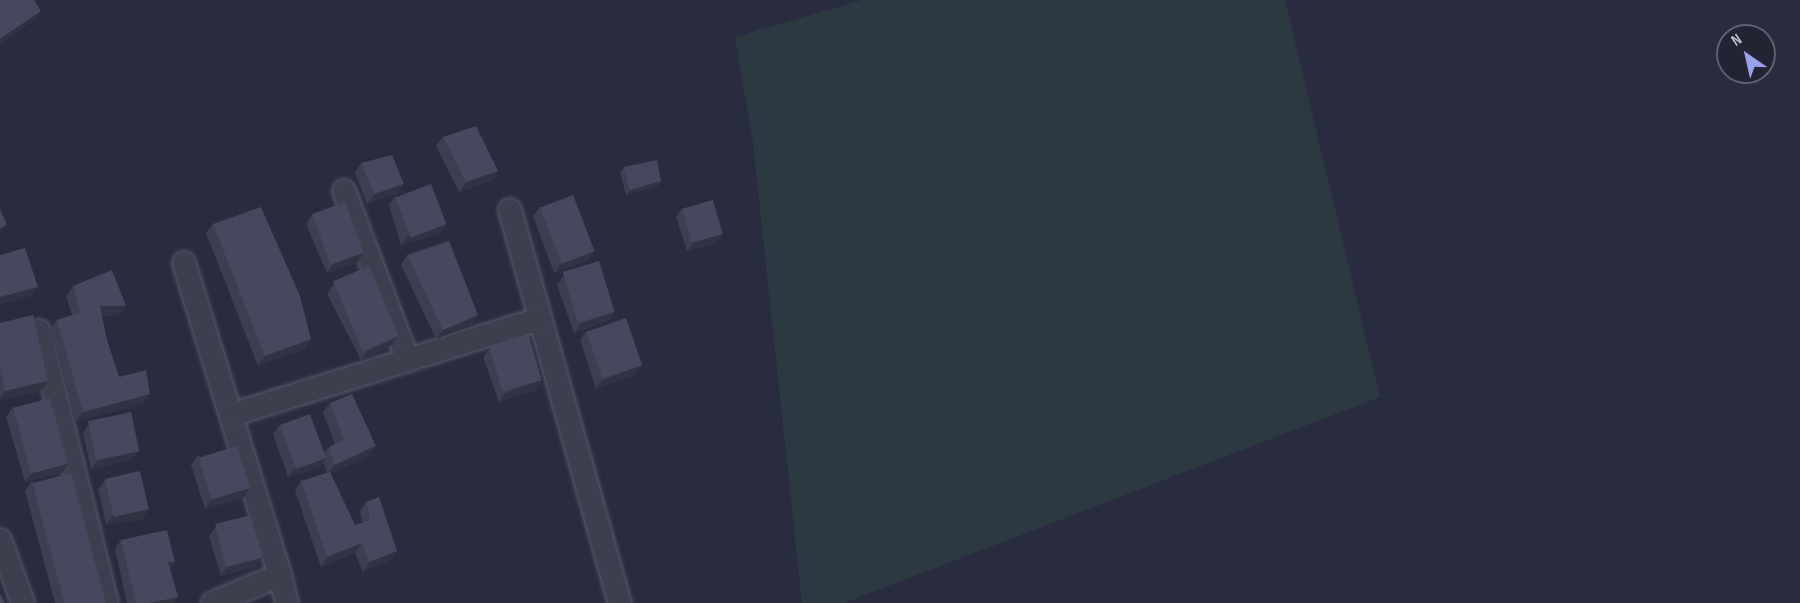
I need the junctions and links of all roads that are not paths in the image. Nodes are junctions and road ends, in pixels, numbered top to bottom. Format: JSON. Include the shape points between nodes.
{"nodes":[{"id":1,"x":344,"y":191,"type":"dead end"},
{"id":2,"x":510,"y":210,"type":"dead end"},
{"id":3,"x":184,"y":263,"type":"dead end"},
{"id":4,"x":539,"y":319,"type":"junction"},
{"id":5,"x":39,"y":331,"type":"edge"},
{"id":6,"x":408,"y":360,"type":"junction"},
{"id":7,"x":231,"y":415,"type":"junction"},
{"id":8,"x":0,"y":540,"type":"edge"},
{"id":9,"x":280,"y":575,"type":"junction"},
{"id":10,"x":23,"y":603,"type":"edge"},
{"id":11,"x":107,"y":603,"type":"edge"},
{"id":12,"x":213,"y":603,"type":"edge"},
{"id":13,"x":287,"y":603,"type":"edge"},
{"id":14,"x":620,"y":603,"type":"edge"}],
"edges":[{"from":1,"to":6,"type":"street"},
{"from":2,"to":4,"type":"street"},
{"from":3,"to":7,"type":"street"},
{"from":4,"to":6,"type":"street"},
{"from":4,"to":14,"type":"street"},
{"from":5,"to":11,"type":"street"},
{"from":6,"to":7,"type":"street"},
{"from":7,"to":9,"type":"street"},
{"from":8,"to":10,"type":"street"},
{"from":9,"to":12,"type":"street"},
{"from":9,"to":13,"type":"street"}]}
